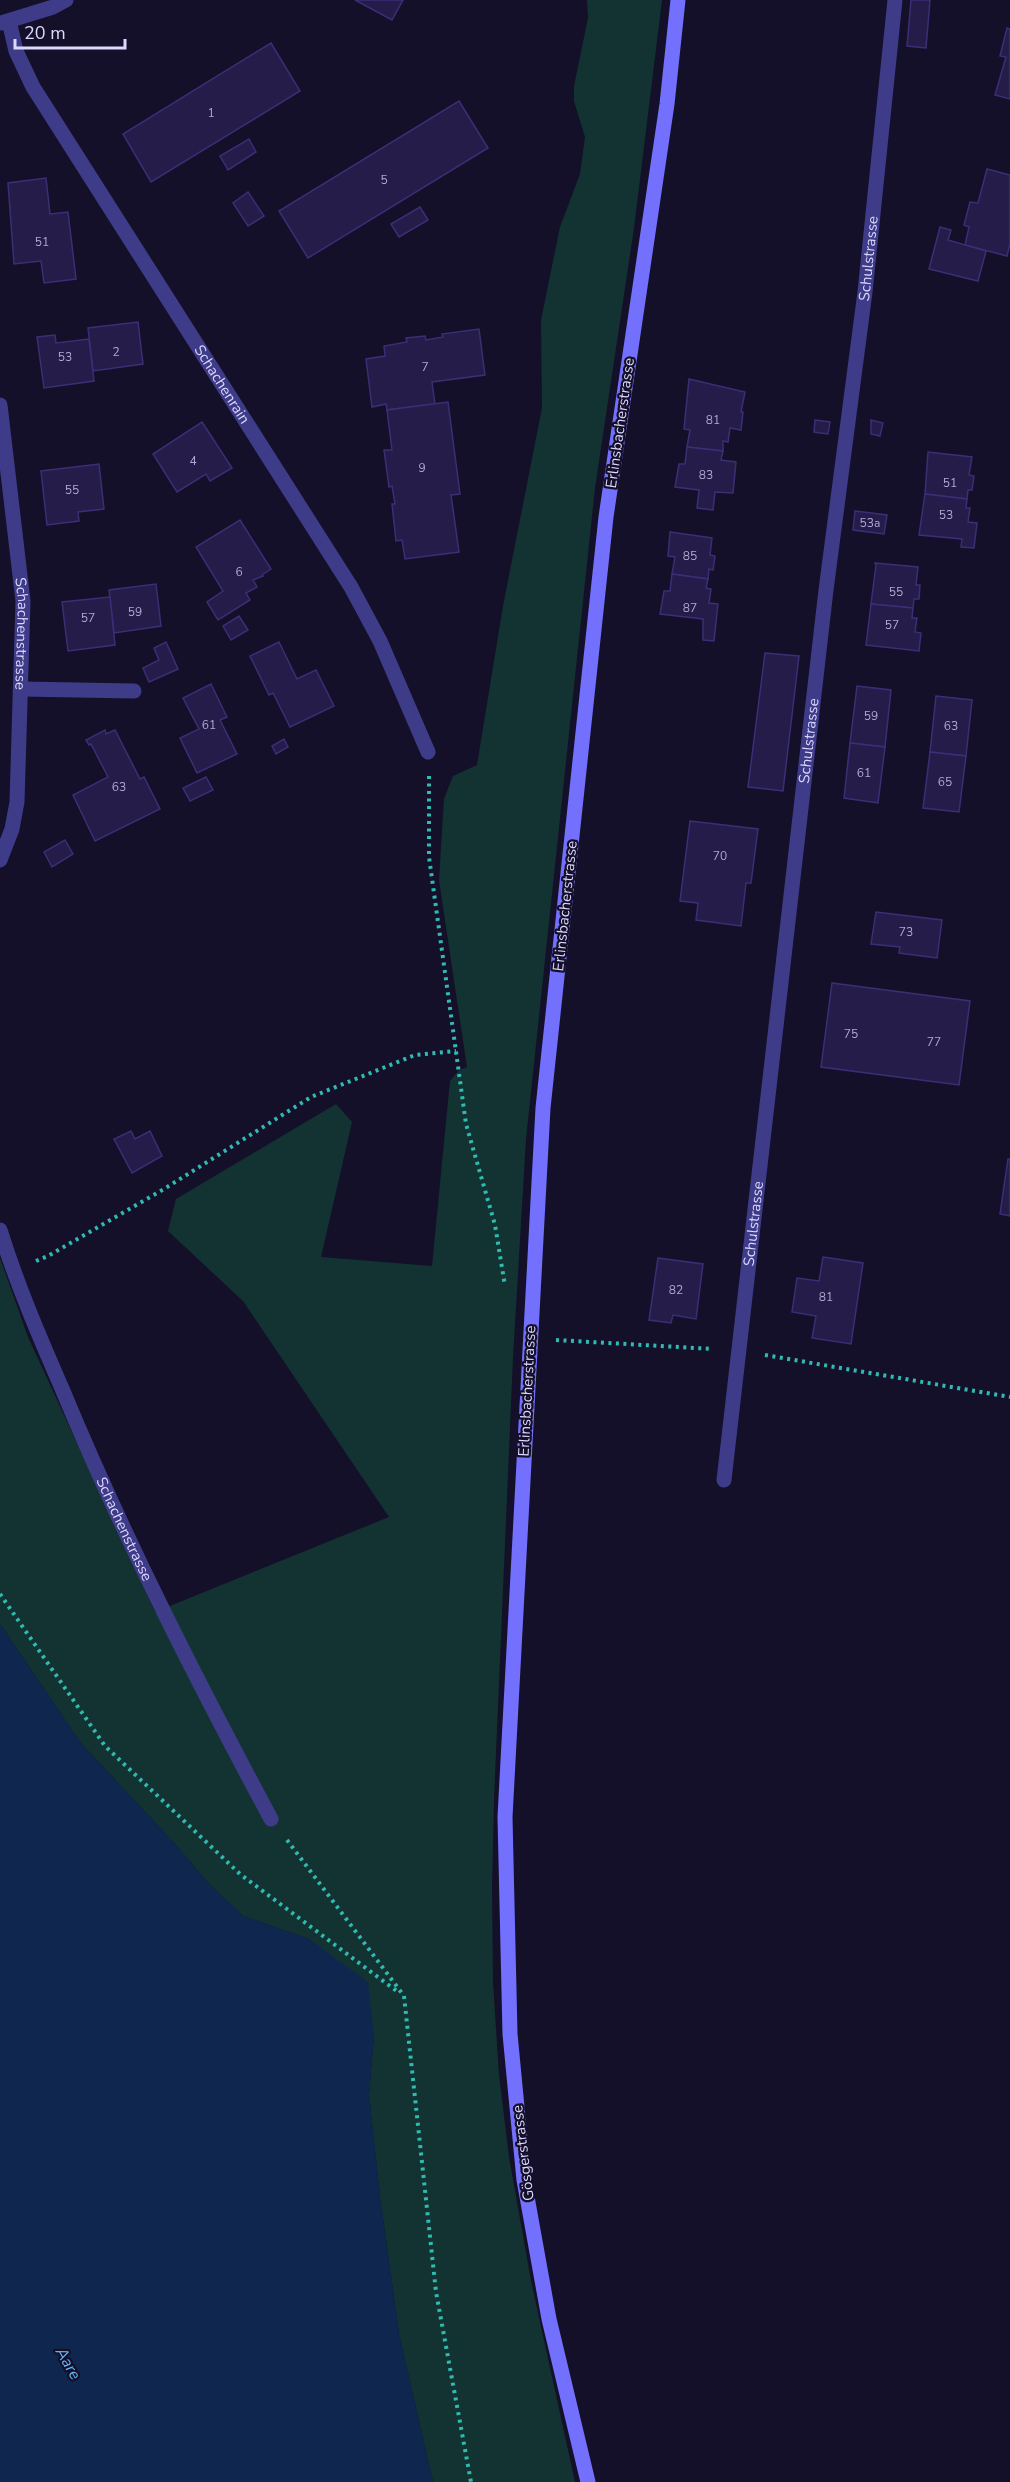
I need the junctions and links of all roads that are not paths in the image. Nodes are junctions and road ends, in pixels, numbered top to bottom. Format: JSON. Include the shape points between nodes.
{"nodes":[{"id":1,"x":66,"y":0,"type":"edge"},
{"id":2,"x":678,"y":0,"type":"edge"},
{"id":3,"x":895,"y":0,"type":"edge"},
{"id":4,"x":5,"y":22,"type":"edge"},
{"id":5,"x":0,"y":405,"type":"edge"},
{"id":6,"x":7,"y":515,"type":"edge"},
{"id":7,"x":21,"y":689,"type":"junction"},
{"id":8,"x":134,"y":691,"type":"dead end"},
{"id":9,"x":428,"y":752,"type":"road end"},
{"id":10,"x":0,"y":860,"type":"edge"},
{"id":11,"x":0,"y":1230,"type":"edge"},
{"id":12,"x":724,"y":1480,"type":"dead end"},
{"id":13,"x":505,"y":1817,"type":"joint"},
{"id":14,"x":271,"y":1819,"type":"road end"},
{"id":15,"x":588,"y":2482,"type":"edge"}],
"edges":[{"from":1,"to":4,"type":"street"},
{"from":2,"to":13,"type":"main road","name":"Erlinsbacherstrasse","via":[[667,104],[606,517],[543,1108]]},
{"from":3,"to":12,"type":"street","name":"Schulstrasse"},
{"from":4,"to":9,"type":"street","name":"Schachenrain","via":[[33,87],[351,587],[380,641]]},
{"from":5,"to":6,"type":"street","name":"Schachenstrasse"},
{"from":6,"to":7,"type":"street","name":"Schachenstrasse","via":[[23,601]]},
{"from":7,"to":8,"type":"street"},
{"from":7,"to":10,"type":"street","name":"Schachenstrasse","via":[[17,802]]},
{"from":11,"to":14,"type":"street","name":"Schachenstrasse","via":[[12,1270],[84,1443],[186,1660]]},
{"from":13,"to":15,"type":"main road","name":"Gösgerstrasse","via":[[510,2034],[524,2180],[549,2319]]}]}
